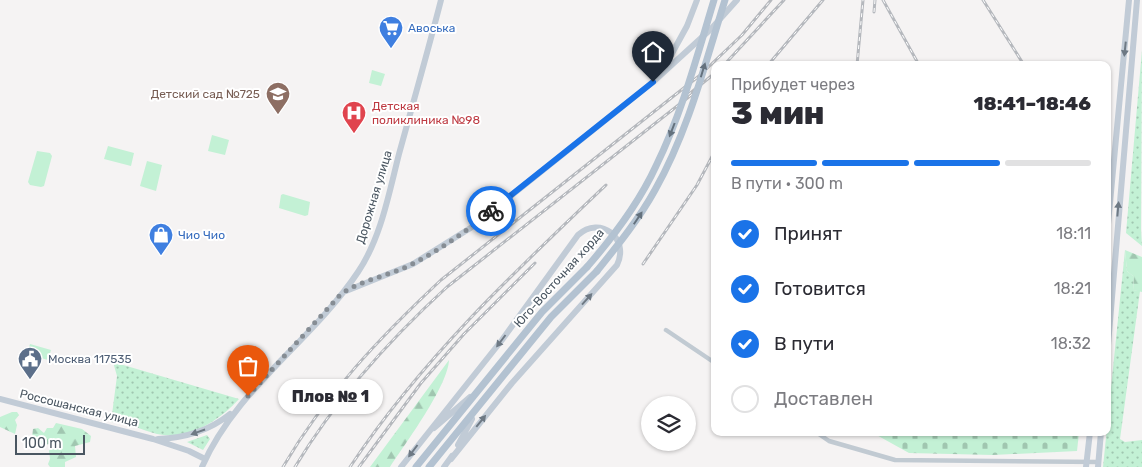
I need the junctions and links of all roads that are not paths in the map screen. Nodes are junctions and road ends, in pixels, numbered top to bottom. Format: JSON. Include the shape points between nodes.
{"nodes":[{"id":1,"x":442,"y":0,"type":"edge"},
{"id":2,"x":697,"y":0,"type":"edge"},
{"id":3,"x":714,"y":0,"type":"edge"},
{"id":4,"x":725,"y":0,"type":"edge"},
{"id":5,"x":737,"y":0,"type":"edge"},
{"id":6,"x":1129,"y":0,"type":"edge"},
{"id":7,"x":1137,"y":0,"type":"edge"},
{"id":8,"x":653,"y":82,"type":"junction"},
{"id":9,"x":1111,"y":192,"type":"edge"},
{"id":10,"x":360,"y":271,"type":"junction"},
{"id":11,"x":353,"y":280,"type":"junction"},
{"id":12,"x":369,"y":281,"type":"junction"},
{"id":13,"x":341,"y":294,"type":"junction"},
{"id":14,"x":1111,"y":309,"type":"edge"},
{"id":15,"x":666,"y":330,"type":"dead end"},
{"id":16,"x":711,"y":360,"type":"edge"},
{"id":17,"x":474,"y":395,"type":"junction"},
{"id":18,"x":0,"y":399,"type":"edge"},
{"id":19,"x":483,"y":402,"type":"junction"},
{"id":20,"x":237,"y":409,"type":"junction"},
{"id":21,"x":425,"y":435,"type":"junction"},
{"id":22,"x":822,"y":436,"type":"edge"},
{"id":23,"x":1090,"y":436,"type":"edge"},
{"id":24,"x":1101,"y":436,"type":"edge"},
{"id":25,"x":153,"y":439,"type":"junction"},
{"id":26,"x":206,"y":459,"type":"junction"},
{"id":27,"x":450,"y":459,"type":"junction"},
{"id":28,"x":1087,"y":464,"type":"edge"},
{"id":29,"x":1098,"y":464,"type":"edge"},
{"id":30,"x":202,"y":467,"type":"edge"},
{"id":31,"x":401,"y":467,"type":"edge"},
{"id":32,"x":416,"y":467,"type":"edge"},
{"id":33,"x":430,"y":467,"type":"edge"},
{"id":34,"x":444,"y":467,"type":"edge"}],
"edges":[{"from":1,"to":10,"type":"main road","name":"Дорожная улица","via":[[379,227]]},
{"from":2,"to":8,"type":"main road","via":[[670,60]]},
{"from":3,"to":17,"type":"main road","name":"Юго-Восточная хорда","one_way":true,"bridge":true,"via":[[688,84],[656,166],[631,210],[587,267],[542,312]]},
{"from":19,"to":4,"type":"main road","name":"Юго-Восточная хорда","one_way":true,"bridge":true,"via":[[551,317],[597,271],[633,226],[666,170],[699,86]]},
{"from":5,"to":8,"type":"main road","via":[[711,29]]},
{"from":6,"to":9,"type":"main road","one_way":true},
{"from":14,"to":7,"type":"main road","one_way":true},
{"from":8,"to":12,"type":"main road","via":[[472,227],[413,264]]},
{"from":10,"to":11,"type":"main road","name":"Дорожная улица"},
{"from":10,"to":12,"type":"main road","via":[[360,276]]},
{"from":11,"to":12,"type":"main road"},
{"from":11,"to":13,"type":"main road","name":"Дорожная улица"},
{"from":12,"to":13,"type":"main road"},
{"from":13,"to":20,"type":"main road","name":"Дорожная улица"},
{"from":15,"to":16,"type":"street"},
{"from":17,"to":21,"type":"main road"},
{"from":17,"to":32,"type":"main road","name":"Юго-Восточная хорда"},
{"from":18,"to":25,"type":"main road","name":"Россошанская улица"},
{"from":19,"to":27,"type":"main road"},
{"from":19,"to":33,"type":"main road","name":"Юго-Восточная хорда"},
{"from":20,"to":25,"type":"main road","name":"Россошанская улица","one_way":true,"via":[[203,430],[181,437]]},
{"from":20,"to":26,"type":"main road","name":"Дорожная улица"},
{"from":27,"to":21,"type":"main road","one_way":true,"via":[[512,383],[617,265],[621,248],[609,230],[591,227],[578,235],[502,340]]},
{"from":21,"to":31,"type":"main road","one_way":true},
{"from":22,"to":28,"type":"street","via":[[829,441],[895,460]]},
{"from":23,"to":28,"type":"main road"},
{"from":24,"to":29,"type":"main road"},
{"from":25,"to":26,"type":"main road","name":"Россошанская улица"},
{"from":26,"to":30,"type":"main road","name":"Дорожная улица"},
{"from":27,"to":34,"type":"main road"},
{"from":28,"to":29,"type":"street"}]}
